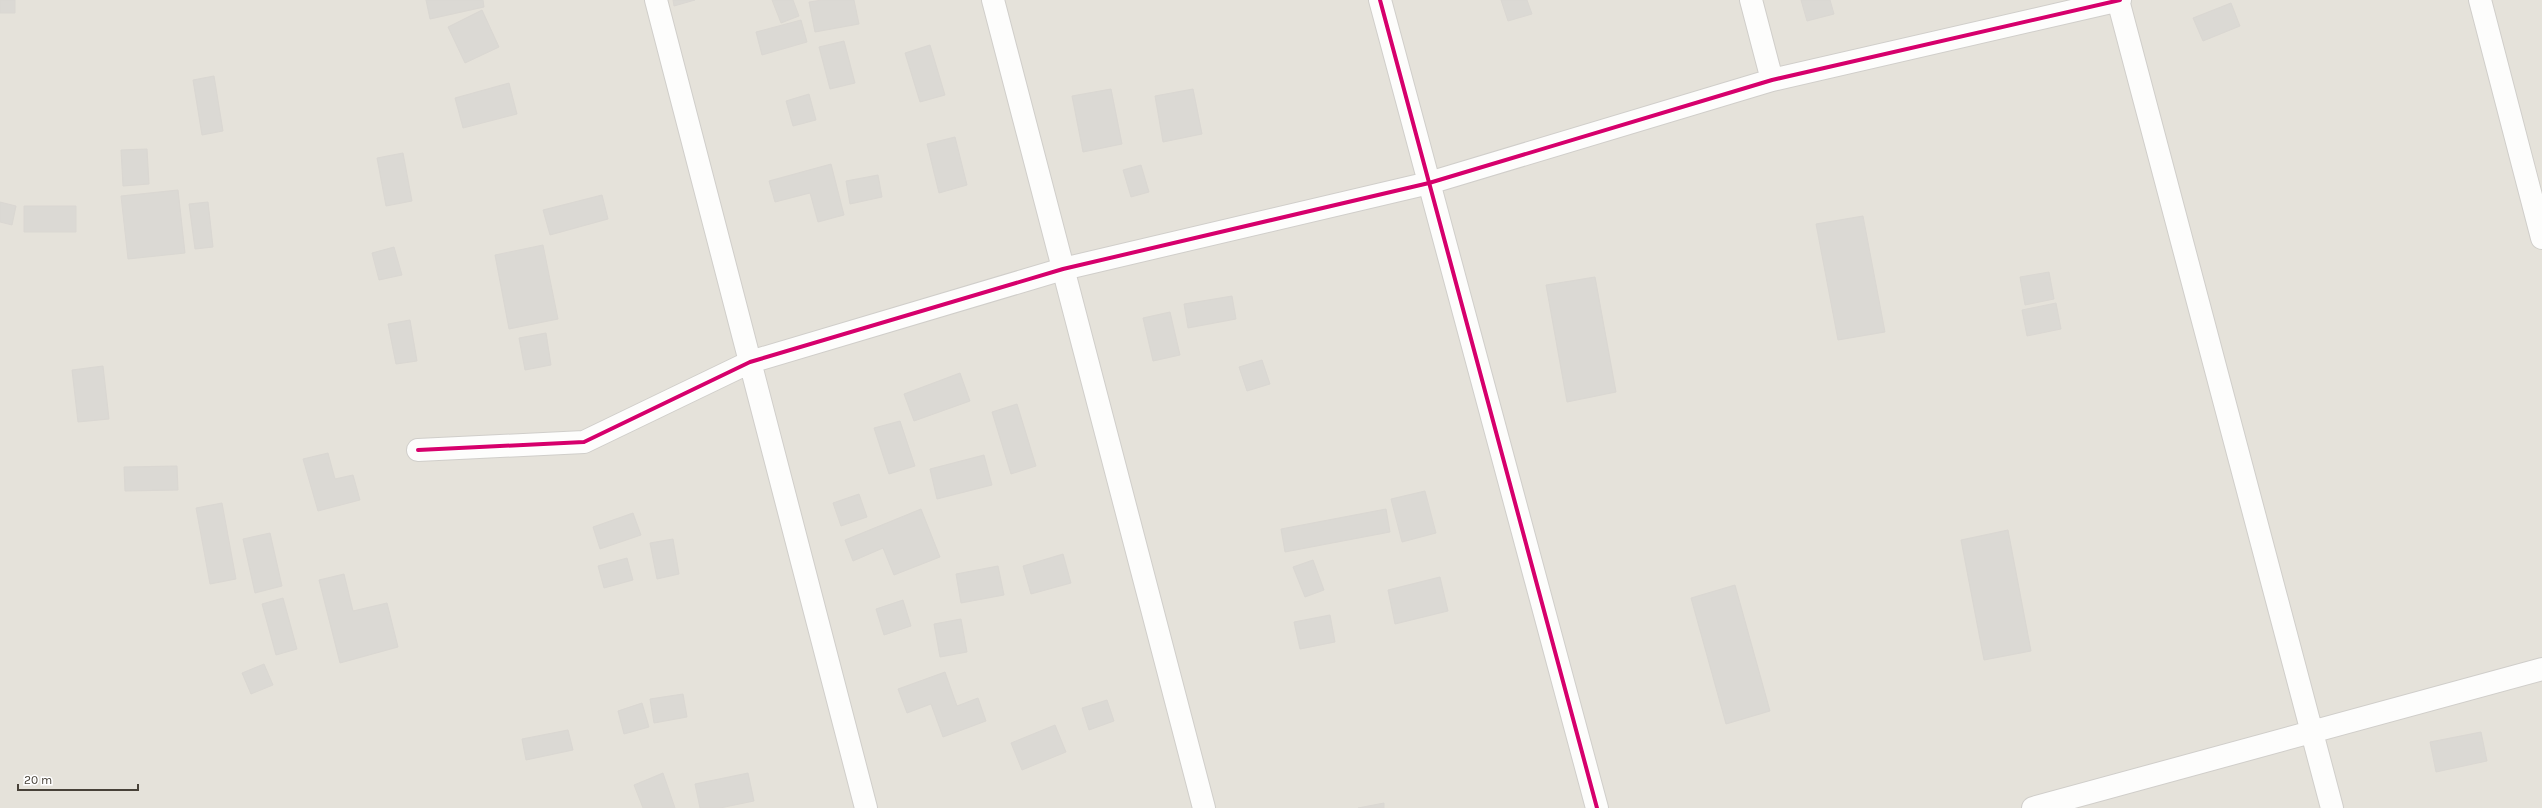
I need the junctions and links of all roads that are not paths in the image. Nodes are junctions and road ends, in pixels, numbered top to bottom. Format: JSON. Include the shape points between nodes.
{"nodes":[{"id":1,"x":656,"y":0,"type":"edge"},
{"id":2,"x":993,"y":0,"type":"edge"},
{"id":3,"x":1380,"y":0,"type":"edge"},
{"id":4,"x":1751,"y":0,"type":"edge"},
{"id":5,"x":2119,"y":0,"type":"edge"},
{"id":6,"x":2480,"y":0,"type":"edge"},
{"id":7,"x":1772,"y":80,"type":"junction"},
{"id":8,"x":1429,"y":183,"type":"junction"},
{"id":9,"x":2542,"y":238,"type":"edge"},
{"id":10,"x":1063,"y":268,"type":"junction"},
{"id":11,"x":750,"y":362,"type":"junction"},
{"id":12,"x":418,"y":450,"type":"dead end"},
{"id":13,"x":2542,"y":669,"type":"edge"},
{"id":14,"x":2312,"y":732,"type":"junction"},
{"id":15,"x":866,"y":808,"type":"edge"},
{"id":16,"x":1204,"y":808,"type":"edge"},
{"id":17,"x":1597,"y":808,"type":"edge"},
{"id":18,"x":2033,"y":808,"type":"edge"},
{"id":19,"x":2332,"y":808,"type":"edge"}],
"edges":[{"from":1,"to":11,"type":"street"},
{"from":2,"to":10,"type":"street"},
{"from":3,"to":8,"type":"street"},
{"from":4,"to":7,"type":"street"},
{"from":5,"to":7,"type":"street"},
{"from":5,"to":14,"type":"street"},
{"from":6,"to":9,"type":"street"},
{"from":7,"to":8,"type":"street"},
{"from":8,"to":10,"type":"street"},
{"from":8,"to":17,"type":"street"},
{"from":10,"to":11,"type":"street"},
{"from":10,"to":16,"type":"street"},
{"from":11,"to":12,"type":"street","via":[[584,442]]},
{"from":11,"to":15,"type":"street"},
{"from":13,"to":14,"type":"street"},
{"from":14,"to":18,"type":"street"},
{"from":14,"to":19,"type":"street"}]}
